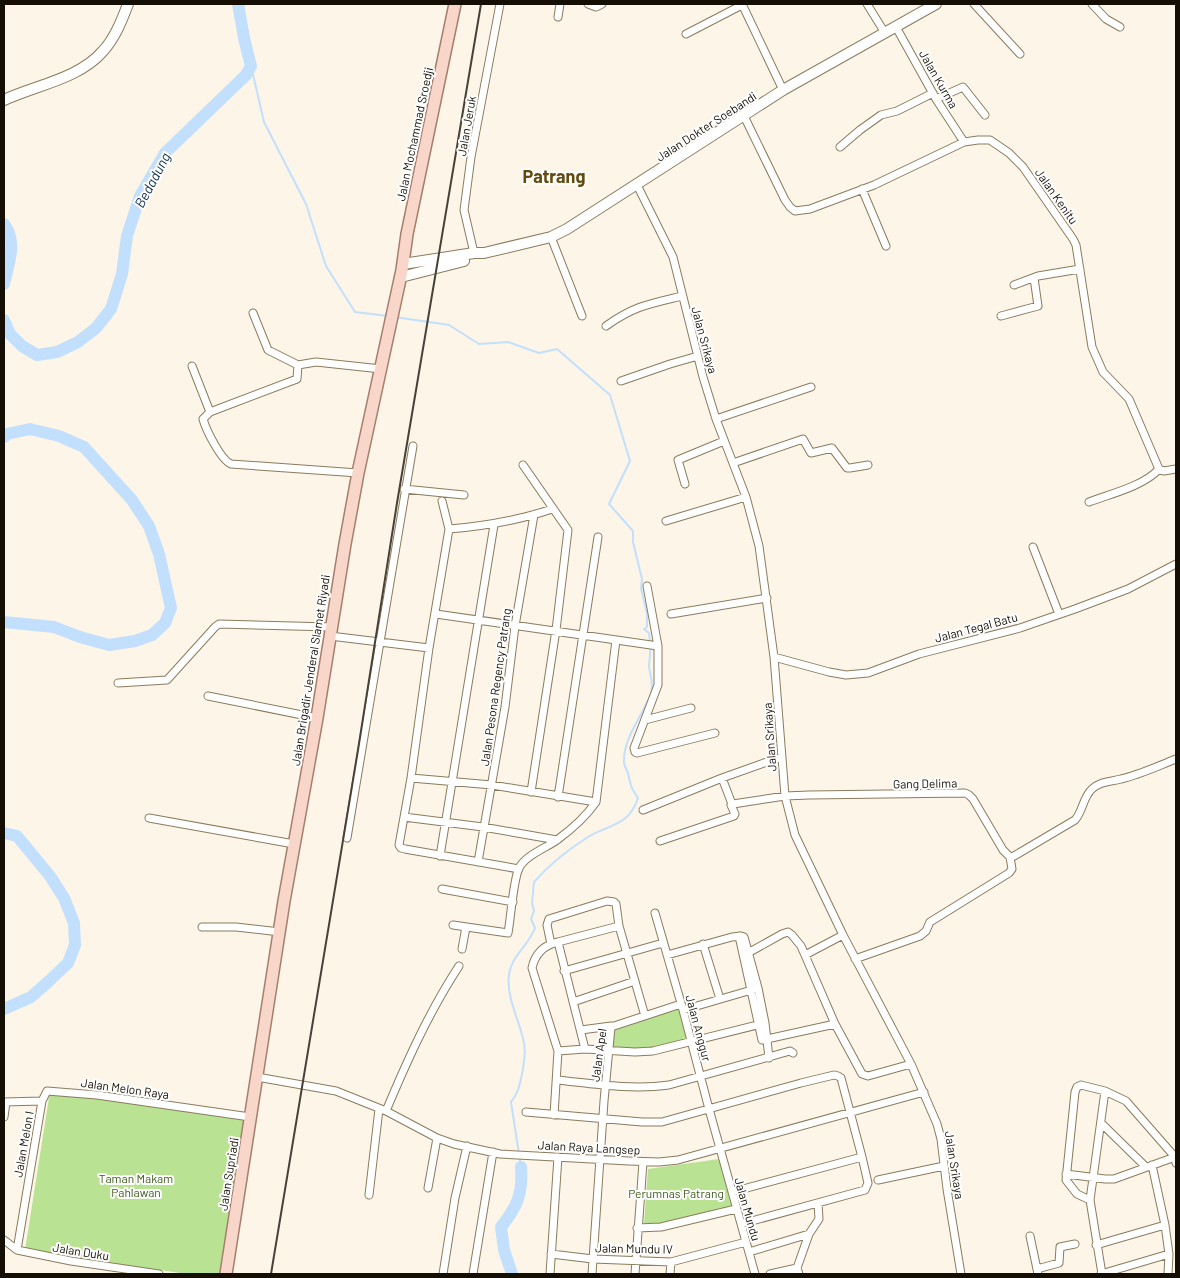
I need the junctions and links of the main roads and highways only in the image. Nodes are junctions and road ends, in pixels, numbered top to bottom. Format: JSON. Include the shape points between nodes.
{"nodes":[{"id":1,"x":128,"y":4,"type":"edge"},
{"id":2,"x":455,"y":4,"type":"edge"},
{"id":3,"x":936,"y":4,"type":"edge"},
{"id":4,"x":4,"y":100,"type":"edge"},
{"id":5,"x":402,"y":271,"type":"junction"},
{"id":6,"x":257,"y":1077,"type":"joint"},
{"id":7,"x":226,"y":1274,"type":"edge"}],
"edges":[{"from":1,"to":4,"type":"main road","via":[[118,30],[96,58],[76,71]]},
{"from":2,"to":5,"type":"main road","name":"Jalan Mochammad Sroedji","via":[[406,234]]},
{"from":3,"to":5,"type":"main road","name":"Jalan Dokter Soebandi","via":[[783,90],[551,237]]},
{"from":5,"to":6,"type":"main road","name":"Jalan Brigadir Jenderal Slamet Riyadi","via":[[358,473]]},
{"from":6,"to":7,"type":"main road","name":"Jalan Supriadi"}]}
